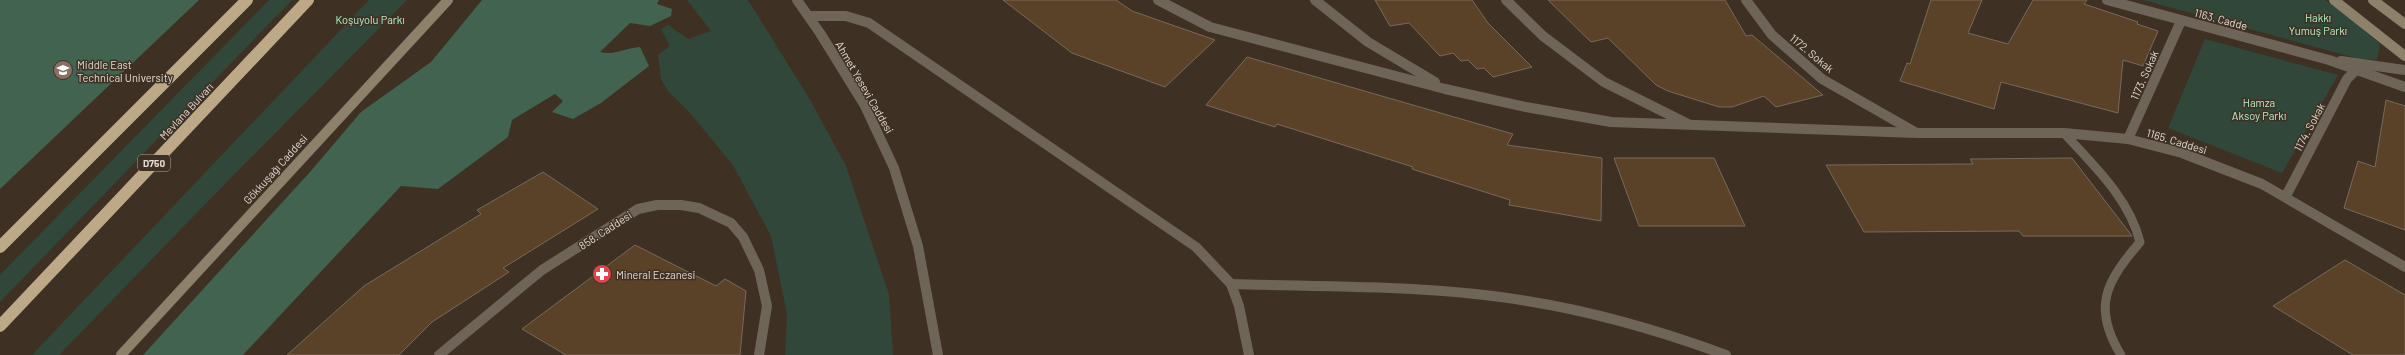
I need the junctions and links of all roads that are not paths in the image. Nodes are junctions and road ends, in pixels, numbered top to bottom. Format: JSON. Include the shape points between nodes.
{"nodes":[{"id":1,"x":247,"y":0,"type":"edge"},
{"id":2,"x":308,"y":0,"type":"edge"},
{"id":3,"x":448,"y":0,"type":"edge"},
{"id":4,"x":797,"y":0,"type":"edge"},
{"id":5,"x":1158,"y":0,"type":"edge"},
{"id":6,"x":1315,"y":0,"type":"edge"},
{"id":7,"x":1506,"y":0,"type":"edge"},
{"id":8,"x":1746,"y":0,"type":"edge"},
{"id":9,"x":2107,"y":0,"type":"edge"},
{"id":10,"x":2334,"y":0,"type":"edge"},
{"id":11,"x":2373,"y":0,"type":"edge"},
{"id":12,"x":810,"y":16,"type":"junction"},
{"id":13,"x":2181,"y":21,"type":"junction"},
{"id":14,"x":2405,"y":24,"type":"edge"},
{"id":15,"x":2405,"y":56,"type":"edge"},
{"id":16,"x":2329,"y":60,"type":"junction"},
{"id":17,"x":2405,"y":70,"type":"edge"},
{"id":18,"x":2355,"y":71,"type":"junction"},
{"id":19,"x":2405,"y":87,"type":"edge"},
{"id":20,"x":1446,"y":89,"type":"junction"},
{"id":21,"x":1692,"y":126,"type":"junction"},
{"id":22,"x":1917,"y":133,"type":"junction"},
{"id":23,"x":2064,"y":133,"type":"junction"},
{"id":24,"x":2128,"y":139,"type":"junction"},
{"id":25,"x":2286,"y":196,"type":"junction"},
{"id":26,"x":0,"y":247,"type":"edge"},
{"id":27,"x":2405,"y":267,"type":"edge"},
{"id":28,"x":1232,"y":284,"type":"junction"},
{"id":29,"x":0,"y":326,"type":"edge"},
{"id":30,"x":121,"y":355,"type":"edge"},
{"id":31,"x":440,"y":355,"type":"edge"},
{"id":32,"x":759,"y":355,"type":"edge"},
{"id":33,"x":938,"y":355,"type":"edge"},
{"id":34,"x":1249,"y":355,"type":"edge"},
{"id":35,"x":1726,"y":355,"type":"edge"},
{"id":36,"x":2121,"y":355,"type":"edge"}],
"edges":[{"from":1,"to":26,"type":"highway"},
{"from":2,"to":29,"type":"highway","name":"Mevlana Bulvarı","number":"D750"},
{"from":3,"to":30,"type":"street","name":"Gökkuşağı Caddesi"},
{"from":4,"to":12,"type":"street","name":"Ahmet Yesevi Caddesi"},
{"from":5,"to":20,"type":"street","name":"1165. Caddesi","via":[[1210,27]]},
{"from":6,"to":20,"type":"street","via":[[1368,42]]},
{"from":7,"to":21,"type":"street","via":[[1543,36],[1604,82]]},
{"from":8,"to":22,"type":"street","name":"1172. Sokak","via":[[1772,35],[1822,79]]},
{"from":9,"to":13,"type":"street","name":"1163. Cadde"},
{"from":10,"to":15,"type":"street"},
{"from":11,"to":14,"type":"street"},
{"from":12,"to":28,"type":"street","via":[[846,16],[869,23],[1181,236],[1209,258]]},
{"from":12,"to":33,"type":"street","name":"Ahmet Yesevi Caddesi","via":[[867,110],[896,172],[922,257]]},
{"from":13,"to":16,"type":"street","name":"1163. Cadde"},
{"from":13,"to":24,"type":"street","name":"1173. Sokak"},
{"from":16,"to":17,"type":"street","name":"1163. Cadde"},
{"from":16,"to":18,"type":"street","name":"1163. Cadde"},
{"from":18,"to":19,"type":"street","name":"1163. Cadde"},
{"from":18,"to":25,"type":"street","name":"1174. Sokak","via":[[2347,79]]},
{"from":20,"to":21,"type":"street","name":"1165. Caddesi","via":[[1526,108],[1611,122]]},
{"from":21,"to":22,"type":"street","name":"1165. Caddesi"},
{"from":22,"to":23,"type":"street","name":"1165. Caddesi"},
{"from":23,"to":24,"type":"street","name":"1165. Caddesi"},
{"from":23,"to":36,"type":"lane","via":[[2126,206],[2139,230],[2140,242],[2116,272],[2106,293],[2106,319]]},
{"from":24,"to":25,"type":"street","name":"1165. Caddesi","via":[[2212,164]]},
{"from":25,"to":27,"type":"street","name":"1165. Caddesi"},
{"from":28,"to":34,"type":"street"},
{"from":28,"to":35,"type":"street","via":[[1416,291],[1545,304],[1632,324]]},
{"from":31,"to":32,"type":"street","name":"858. Caddesi","via":[[542,270],[638,209],[657,205],[681,205],[700,208],[731,223],[751,251],[759,270],[767,306]]}]}
